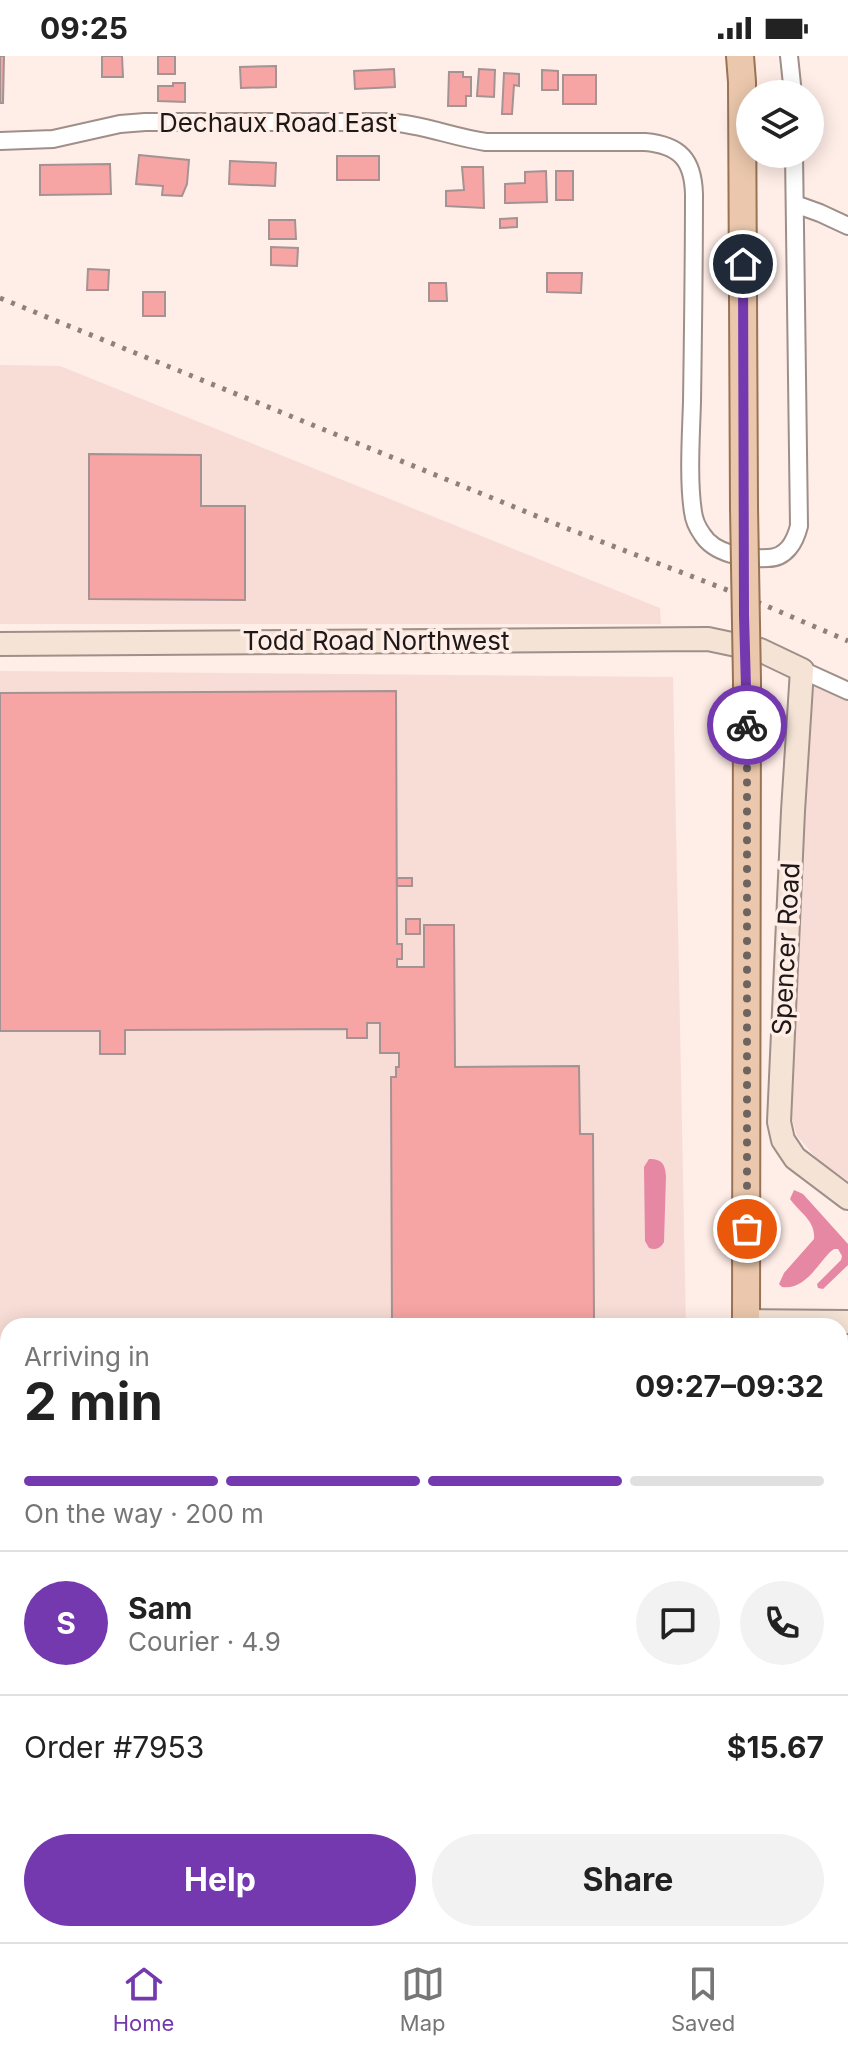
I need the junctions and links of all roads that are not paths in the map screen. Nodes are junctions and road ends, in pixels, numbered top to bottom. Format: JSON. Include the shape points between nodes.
{"nodes":[{"id":1,"x":740,"y":56,"type":"edge"},
{"id":2,"x":789,"y":56,"type":"edge"},
{"id":3,"x":792,"y":80,"type":"edge"},
{"id":4,"x":0,"y":141,"type":"edge"},
{"id":5,"x":794,"y":168,"type":"edge"},
{"id":6,"x":795,"y":204,"type":"junction"},
{"id":7,"x":848,"y":226,"type":"edge"},
{"id":8,"x":0,"y":644,"type":"edge"},
{"id":9,"x":802,"y":670,"type":"junction"},
{"id":10,"x":848,"y":691,"type":"edge"},
{"id":11,"x":848,"y":1198,"type":"edge"},
{"id":12,"x":746,"y":1318,"type":"edge"}],
"edges":[{"from":1,"to":12,"type":"main road","bridge":true,"via":[[747,682]]},
{"from":2,"to":3,"type":"street"},
{"from":4,"to":6,"type":"street","name":"Dechaux Road East","via":[[39,140],[145,122],[388,122],[486,142],[645,142],[676,150],[692,172],[694,194],[692,510],[701,533],[717,549],[768,558],[786,551],[799,526]]},
{"from":5,"to":6,"type":"street","name":"Dechaux Road East"},
{"from":6,"to":7,"type":"street"},
{"from":8,"to":9,"type":"street","name":"Todd Road Northwest","via":[[708,639],[751,648]]},
{"from":9,"to":10,"type":"street"},
{"from":9,"to":11,"type":"street","name":"Spencer Road","via":[[779,1122],[795,1158]]}]}
